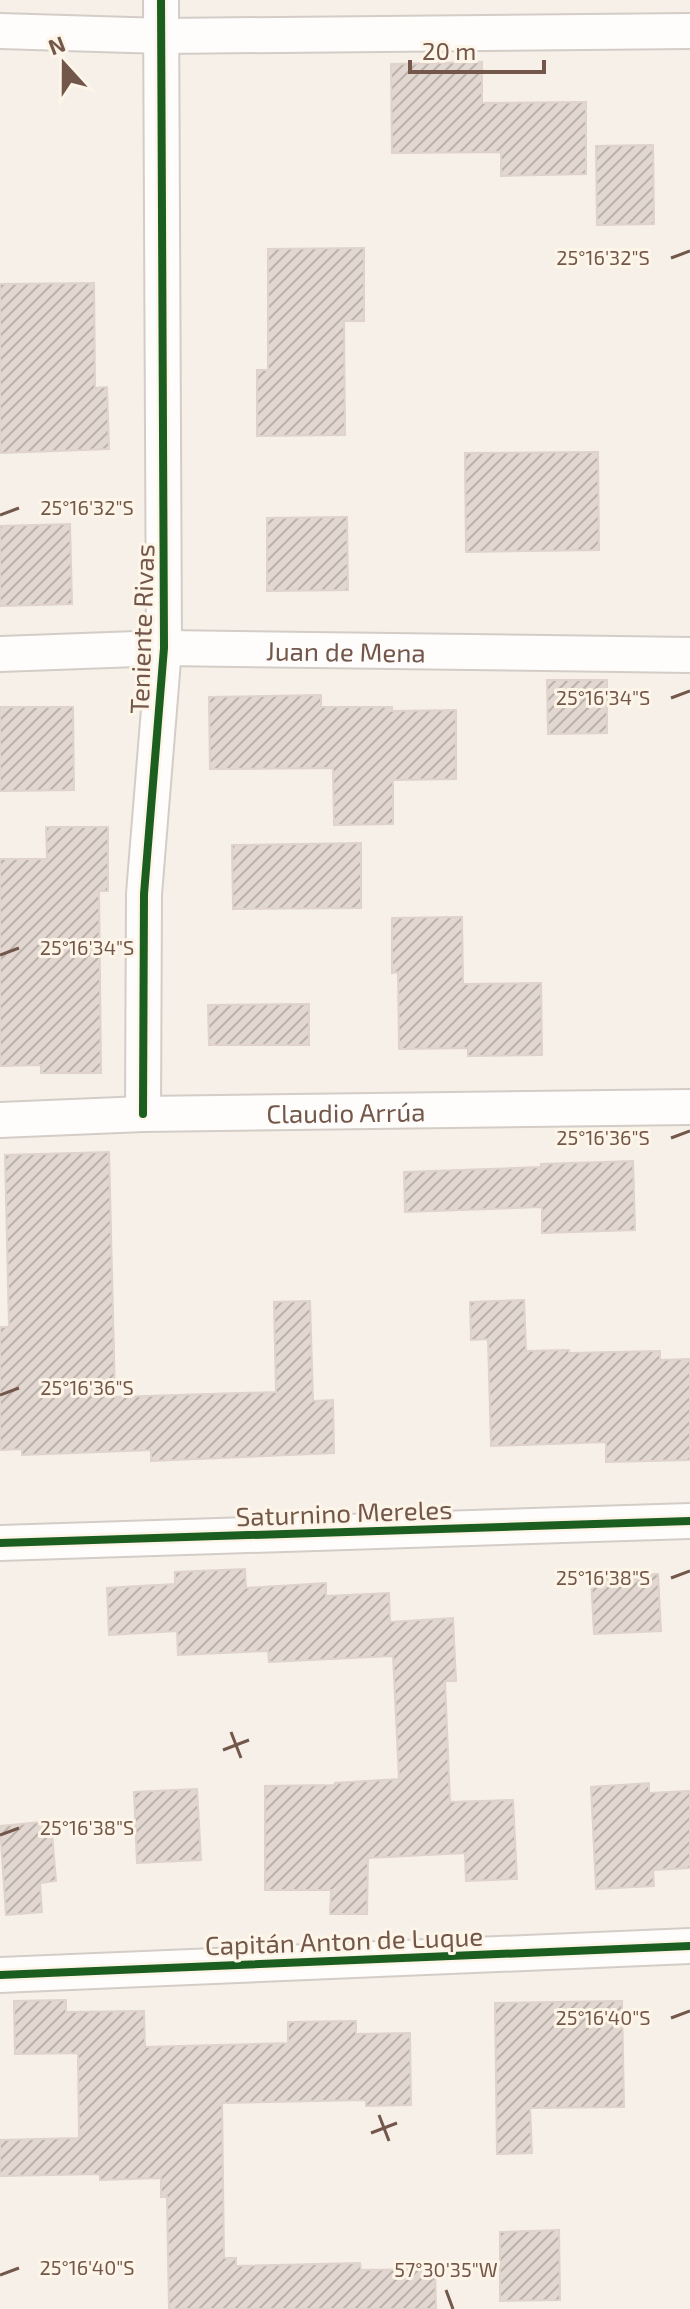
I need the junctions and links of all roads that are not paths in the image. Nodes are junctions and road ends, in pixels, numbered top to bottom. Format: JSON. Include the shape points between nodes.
{"nodes":[{"id":1,"x":161,"y":0,"type":"edge"},
{"id":2,"x":0,"y":31,"type":"edge"},
{"id":3,"x":690,"y":31,"type":"edge"},
{"id":4,"x":163,"y":36,"type":"junction"},
{"id":5,"x":164,"y":648,"type":"junction"},
{"id":6,"x":0,"y":654,"type":"edge"},
{"id":7,"x":690,"y":655,"type":"edge"},
{"id":8,"x":690,"y":1107,"type":"edge"},
{"id":9,"x":143,"y":1114,"type":"junction"},
{"id":10,"x":0,"y":1120,"type":"edge"},
{"id":11,"x":690,"y":1521,"type":"edge"},
{"id":12,"x":0,"y":1543,"type":"edge"},
{"id":13,"x":690,"y":1946,"type":"edge"},
{"id":14,"x":0,"y":1975,"type":"edge"}],
"edges":[{"from":1,"to":4,"type":"street","name":"Teniente Rivas"},
{"from":2,"to":4,"type":"street"},
{"from":3,"to":4,"type":"street"},
{"from":4,"to":5,"type":"street","name":"Teniente Rivas"},
{"from":5,"to":6,"type":"street","name":"Juan de Mena"},
{"from":5,"to":7,"type":"street","name":"Juan de Mena"},
{"from":5,"to":9,"type":"street","name":"Teniente Rivas","via":[[144,894]]},
{"from":8,"to":9,"type":"street","name":"Claudio Arrúa"},
{"from":9,"to":10,"type":"street","name":"Claudio Arrúa"},
{"from":11,"to":12,"type":"street","name":"Saturnino Mereles"},
{"from":13,"to":14,"type":"street","name":"Capitán Anton de Luque"}]}
